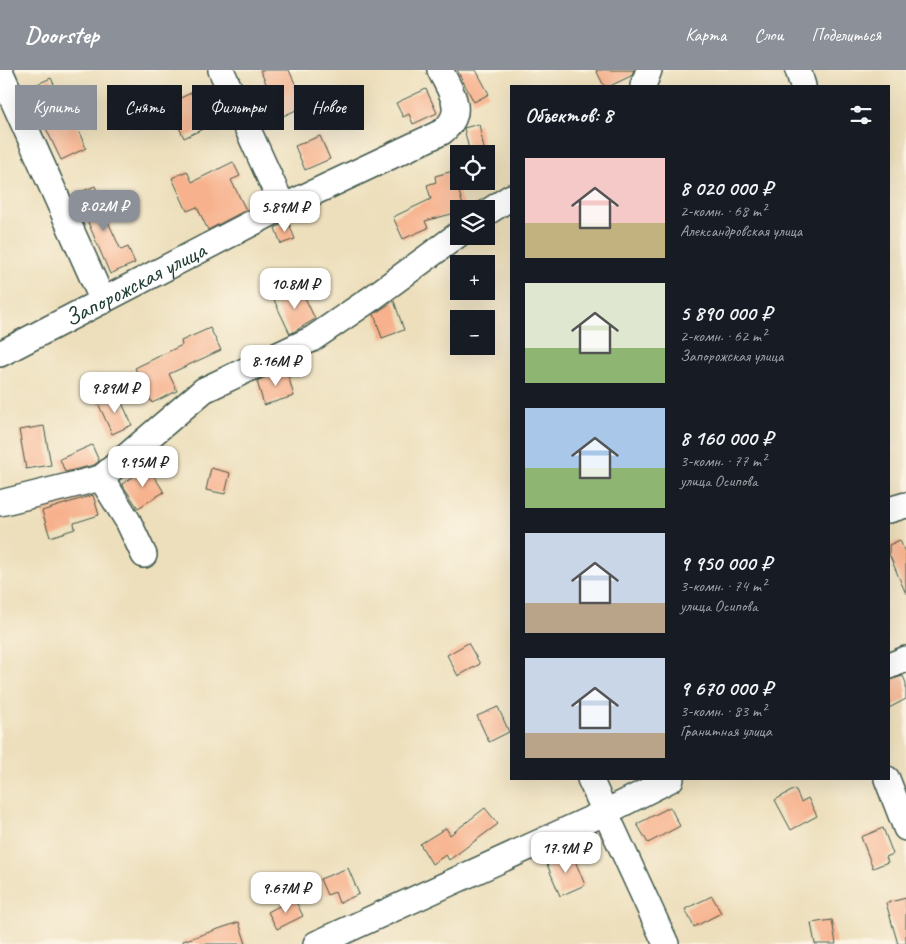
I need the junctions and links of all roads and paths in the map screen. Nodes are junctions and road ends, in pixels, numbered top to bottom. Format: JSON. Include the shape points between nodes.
{"nodes":[{"id":1,"x":221,"y":70,"type":"edge"},
{"id":2,"x":440,"y":70,"type":"edge"},
{"id":3,"x":649,"y":70,"type":"edge"},
{"id":4,"x":798,"y":70,"type":"edge"},
{"id":5,"x":0,"y":71,"type":"edge"},
{"id":6,"x":643,"y":85,"type":"edge"},
{"id":7,"x":803,"y":85,"type":"edge"},
{"id":8,"x":510,"y":198,"type":"edge"},
{"id":9,"x":283,"y":207,"type":"junction"},
{"id":10,"x":495,"y":207,"type":"edge"},
{"id":11,"x":450,"y":241,"type":"edge"},
{"id":12,"x":103,"y":301,"type":"junction"},
{"id":13,"x":0,"y":354,"type":"edge"},
{"id":14,"x":102,"y":478,"type":"junction"},
{"id":15,"x":0,"y":503,"type":"edge"},
{"id":16,"x":906,"y":505,"type":"edge"},
{"id":17,"x":890,"y":510,"type":"edge"},
{"id":18,"x":144,"y":555,"type":"dead end"},
{"id":19,"x":906,"y":659,"type":"edge"},
{"id":20,"x":890,"y":666,"type":"edge"},
{"id":21,"x":590,"y":780,"type":"edge"},
{"id":22,"x":669,"y":780,"type":"edge"},
{"id":23,"x":887,"y":780,"type":"edge"},
{"id":24,"x":606,"y":812,"type":"junction"},
{"id":25,"x":906,"y":828,"type":"edge"},
{"id":26,"x":316,"y":944,"type":"edge"},
{"id":27,"x":666,"y":944,"type":"edge"}],
"edges":[{"from":1,"to":9,"type":"street"},
{"from":2,"to":9,"type":"street","name":"Запорожская улица","via":[[455,101],[455,118],[449,126]]},
{"from":3,"to":6,"type":"street"},
{"from":4,"to":7,"type":"street"},
{"from":5,"to":12,"type":"street"},
{"from":8,"to":10,"type":"street"},
{"from":9,"to":12,"type":"street","name":"Запорожская улица"},
{"from":11,"to":14,"type":"street","via":[[312,338],[204,390]]},
{"from":12,"to":13,"type":"street","name":"Запорожская улица"},
{"from":14,"to":15,"type":"street"},
{"from":14,"to":18,"type":"street"},
{"from":16,"to":17,"type":"street"},
{"from":19,"to":20,"type":"street"},
{"from":21,"to":24,"type":"street"},
{"from":22,"to":24,"type":"street"},
{"from":23,"to":25,"type":"street"},
{"from":24,"to":26,"type":"street"},
{"from":24,"to":27,"type":"street"}]}
